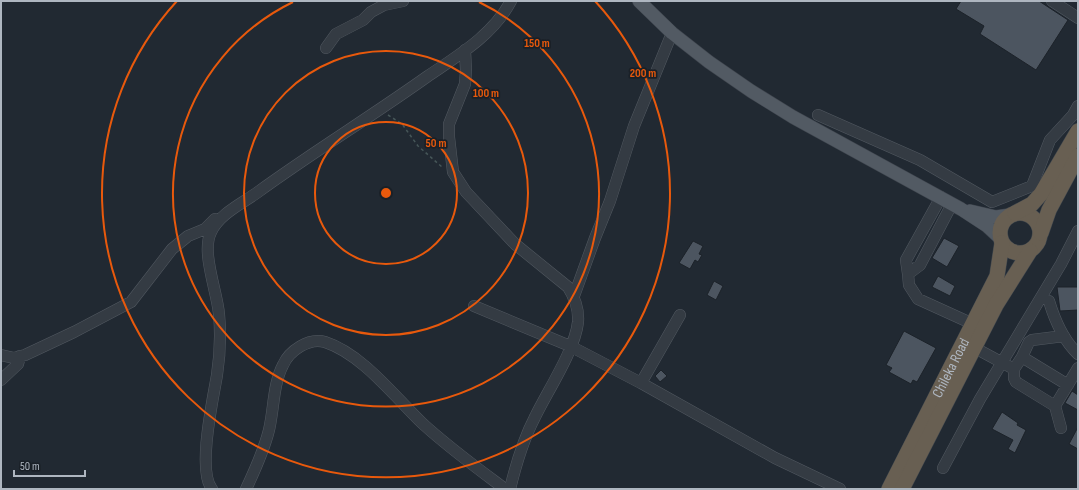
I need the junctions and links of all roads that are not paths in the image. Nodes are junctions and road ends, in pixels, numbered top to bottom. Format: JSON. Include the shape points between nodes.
{"nodes":[{"id":1,"x":403,"y":1,"type":"edge"},
{"id":2,"x":511,"y":1,"type":"edge"},
{"id":3,"x":639,"y":1,"type":"edge"},
{"id":4,"x":1052,"y":1,"type":"edge"},
{"id":5,"x":1078,"y":18,"type":"edge"},
{"id":6,"x":672,"y":32,"type":"junction"},
{"id":7,"x":326,"y":48,"type":"dead end"},
{"id":8,"x":465,"y":50,"type":"junction"},
{"id":9,"x":1078,"y":106,"type":"edge"},
{"id":10,"x":818,"y":115,"type":"dead end"},
{"id":11,"x":1078,"y":131,"type":"edge"},
{"id":12,"x":1078,"y":156,"type":"edge"},
{"id":13,"x":951,"y":203,"type":"junction"},
{"id":14,"x":1012,"y":214,"type":"junction"},
{"id":15,"x":224,"y":216,"type":"junction"},
{"id":16,"x":1078,"y":231,"type":"edge"},
{"id":17,"x":1041,"y":233,"type":"junction"},
{"id":18,"x":1001,"y":241,"type":"junction"},
{"id":19,"x":1030,"y":251,"type":"junction"},
{"id":20,"x":574,"y":296,"type":"junction"},
{"id":21,"x":1049,"y":301,"type":"dead end"},
{"id":22,"x":474,"y":306,"type":"dead end"},
{"id":23,"x":680,"y":315,"type":"dead end"},
{"id":24,"x":973,"y":324,"type":"junction"},
{"id":25,"x":1064,"y":336,"type":"junction"},
{"id":26,"x":570,"y":346,"type":"junction"},
{"id":27,"x":976,"y":348,"type":"junction"},
{"id":28,"x":1078,"y":354,"type":"edge"},
{"id":29,"x":1,"y":355,"type":"edge"},
{"id":30,"x":20,"y":356,"type":"junction"},
{"id":31,"x":1022,"y":357,"type":"junction"},
{"id":32,"x":1001,"y":362,"type":"junction"},
{"id":33,"x":1078,"y":368,"type":"edge"},
{"id":34,"x":1014,"y":369,"type":"junction"},
{"id":35,"x":1,"y":380,"type":"edge"},
{"id":36,"x":641,"y":383,"type":"junction"},
{"id":37,"x":1068,"y":385,"type":"junction"},
{"id":38,"x":1055,"y":406,"type":"junction"},
{"id":39,"x":1061,"y":428,"type":"dead end"},
{"id":40,"x":943,"y":468,"type":"dead end"},
{"id":41,"x":212,"y":489,"type":"edge"},
{"id":42,"x":246,"y":489,"type":"edge"},
{"id":43,"x":505,"y":489,"type":"edge"},
{"id":44,"x":510,"y":489,"type":"edge"},
{"id":45,"x":840,"y":489,"type":"edge"},
{"id":46,"x":889,"y":489,"type":"edge"},
{"id":47,"x":902,"y":489,"type":"edge"}],
"edges":[{"from":1,"to":7,"type":"street","via":[[384,5],[371,12],[363,20],[336,34]]},
{"from":2,"to":8,"type":"street","via":[[494,25]]},
{"from":3,"to":6,"type":"main road"},
{"from":4,"to":5,"type":"street"},
{"from":6,"to":13,"type":"main road","via":[[721,71],[792,117]]},
{"from":6,"to":20,"type":"street","via":[[634,126],[610,201]]},
{"from":8,"to":15,"type":"street","via":[[380,111],[281,175]]},
{"from":8,"to":20,"type":"street","via":[[465,84],[450,124],[453,172],[466,192],[503,232],[561,280]]},
{"from":9,"to":10,"type":"street","via":[[1050,140],[1032,186],[992,202],[920,160]]},
{"from":11,"to":14,"type":"highway","via":[[1042,194],[1032,204]]},
{"from":12,"to":17,"type":"highway","name":"Chileka Road","via":[[1049,210]]},
{"from":13,"to":14,"type":"main road","via":[[996,217]]},
{"from":13,"to":18,"type":"main road","via":[[987,226]]},
{"from":13,"to":24,"type":"street","via":[[906,260],[909,285],[918,299]]},
{"from":14,"to":17,"type":"highway","via":[[1030,215],[1038,223]]},
{"from":14,"to":18,"type":"highway","name":"Chileka Road","via":[[1002,223]]},
{"from":15,"to":30,"type":"street","via":[[215,219],[205,229],[188,236],[172,249],[131,302],[74,332]]},
{"from":15,"to":41,"type":"street","via":[[215,225],[208,241],[220,327],[219,362],[205,454],[206,476]]},
{"from":16,"to":32,"type":"street","via":[[1061,264]]},
{"from":17,"to":19,"type":"highway","name":"Chileka Road","via":[[1038,243]]},
{"from":18,"to":19,"type":"highway","via":[[1006,248],[1015,253]]},
{"from":18,"to":24,"type":"highway","name":"Chileka Road","via":[[997,276]]},
{"from":19,"to":27,"type":"highway","name":"Chileka Road","via":[[996,305]]},
{"from":20,"to":26,"type":"street","via":[[578,309],[578,323]]},
{"from":21,"to":25,"type":"street"},
{"from":22,"to":26,"type":"street"},
{"from":23,"to":36,"type":"street"},
{"from":24,"to":46,"type":"highway","name":"Chileka Road"},
{"from":25,"to":28,"type":"street"},
{"from":25,"to":31,"type":"street","via":[[1032,340]]},
{"from":26,"to":36,"type":"street"},
{"from":26,"to":44,"type":"street","via":[[527,434]]},
{"from":27,"to":32,"type":"street"},
{"from":27,"to":47,"type":"highway","name":"Chileka Road"},
{"from":29,"to":30,"type":"street","via":[[14,358]]},
{"from":30,"to":35,"type":"street","via":[[18,364]]},
{"from":31,"to":34,"type":"street"},
{"from":31,"to":37,"type":"street"},
{"from":32,"to":34,"type":"street"},
{"from":32,"to":40,"type":"street"},
{"from":33,"to":37,"type":"street"},
{"from":34,"to":38,"type":"street","via":[[1016,382]]},
{"from":36,"to":45,"type":"street","via":[[775,458]]},
{"from":37,"to":38,"type":"street"},
{"from":38,"to":39,"type":"street"},
{"from":42,"to":43,"type":"street","via":[[263,451],[277,380],[283,364],[292,351],[307,344],[323,342],[344,351],[367,369],[423,424]]}]}
